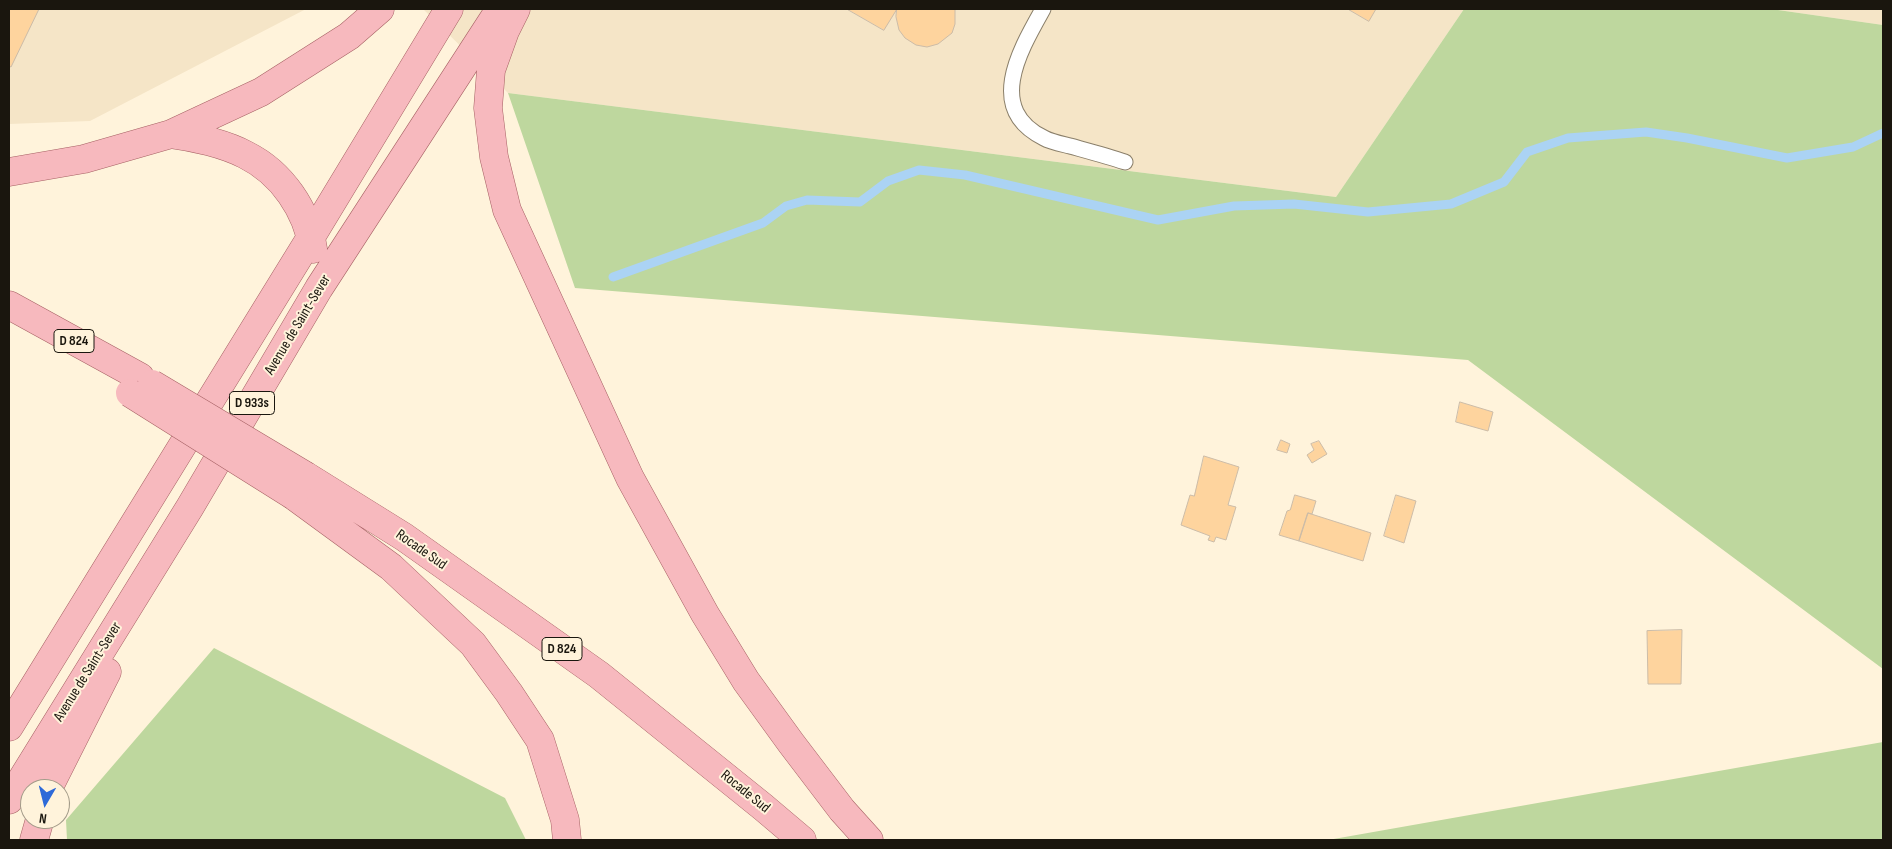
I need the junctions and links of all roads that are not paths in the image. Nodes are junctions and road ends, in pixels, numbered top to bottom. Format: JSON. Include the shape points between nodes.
{"nodes":[{"id":1,"x":380,"y":9,"type":"edge"},
{"id":2,"x":448,"y":9,"type":"edge"},
{"id":3,"x":500,"y":9,"type":"edge"},
{"id":4,"x":516,"y":9,"type":"edge"},
{"id":5,"x":1043,"y":9,"type":"edge"},
{"id":6,"x":171,"y":134,"type":"junction"},
{"id":7,"x":1125,"y":162,"type":"dead end"},
{"id":8,"x":9,"y":172,"type":"edge"},
{"id":9,"x":311,"y":236,"type":"junction"},
{"id":10,"x":319,"y":288,"type":"junction"},
{"id":11,"x":9,"y":305,"type":"edge"},
{"id":12,"x":9,"y":321,"type":"edge"},
{"id":13,"x":135,"y":385,"type":"junction"},
{"id":14,"x":300,"y":486,"type":"junction"},
{"id":15,"x":190,"y":507,"type":"junction"},
{"id":16,"x":9,"y":727,"type":"edge"},
{"id":17,"x":53,"y":779,"type":"edge"},
{"id":18,"x":9,"y":800,"type":"edge"},
{"id":19,"x":567,"y":840,"type":"edge"},
{"id":20,"x":802,"y":840,"type":"edge"},
{"id":21,"x":869,"y":840,"type":"edge"}],
"edges":[{"from":1,"to":6,"type":"main road","via":[[349,36],[261,92]]},
{"from":2,"to":9,"type":"main road","number":"D 933s"},
{"from":3,"to":10,"type":"main road","name":"Avenue de Saint-Sever","number":"D 933s"},
{"from":4,"to":21,"type":"main road","via":[[491,70],[488,108],[494,156],[507,210],[630,478],[705,614],[746,681],[842,810]]},
{"from":5,"to":7,"type":"lane","via":[[1023,45],[1012,76],[1013,103],[1020,121],[1044,138]]},
{"from":6,"to":8,"type":"main road","via":[[84,159]]},
{"from":6,"to":9,"type":"main road","via":[[196,137],[246,154],[273,174],[296,201]]},
{"from":9,"to":10,"type":"main road"},
{"from":9,"to":16,"type":"main road","number":"D 933s"},
{"from":10,"to":15,"type":"main road","name":"Avenue de Saint-Sever","number":"D 933s"},
{"from":11,"to":13,"type":"main road","name":"Rocade Sud","number":"D 824"},
{"from":12,"to":13,"type":"main road"},
{"from":13,"to":14,"type":"main road","name":"Rocade Sud","number":"D 824","bridge":true},
{"from":14,"to":19,"type":"main road","via":[[473,644],[540,740],[565,820]]},
{"from":14,"to":20,"type":"main road","name":"Rocade Sud","number":"D 824","via":[[404,537],[599,675]]},
{"from":15,"to":17,"type":"main road"},
{"from":15,"to":18,"type":"main road","name":"Avenue de Saint-Sever","number":"D 933s"}]}
